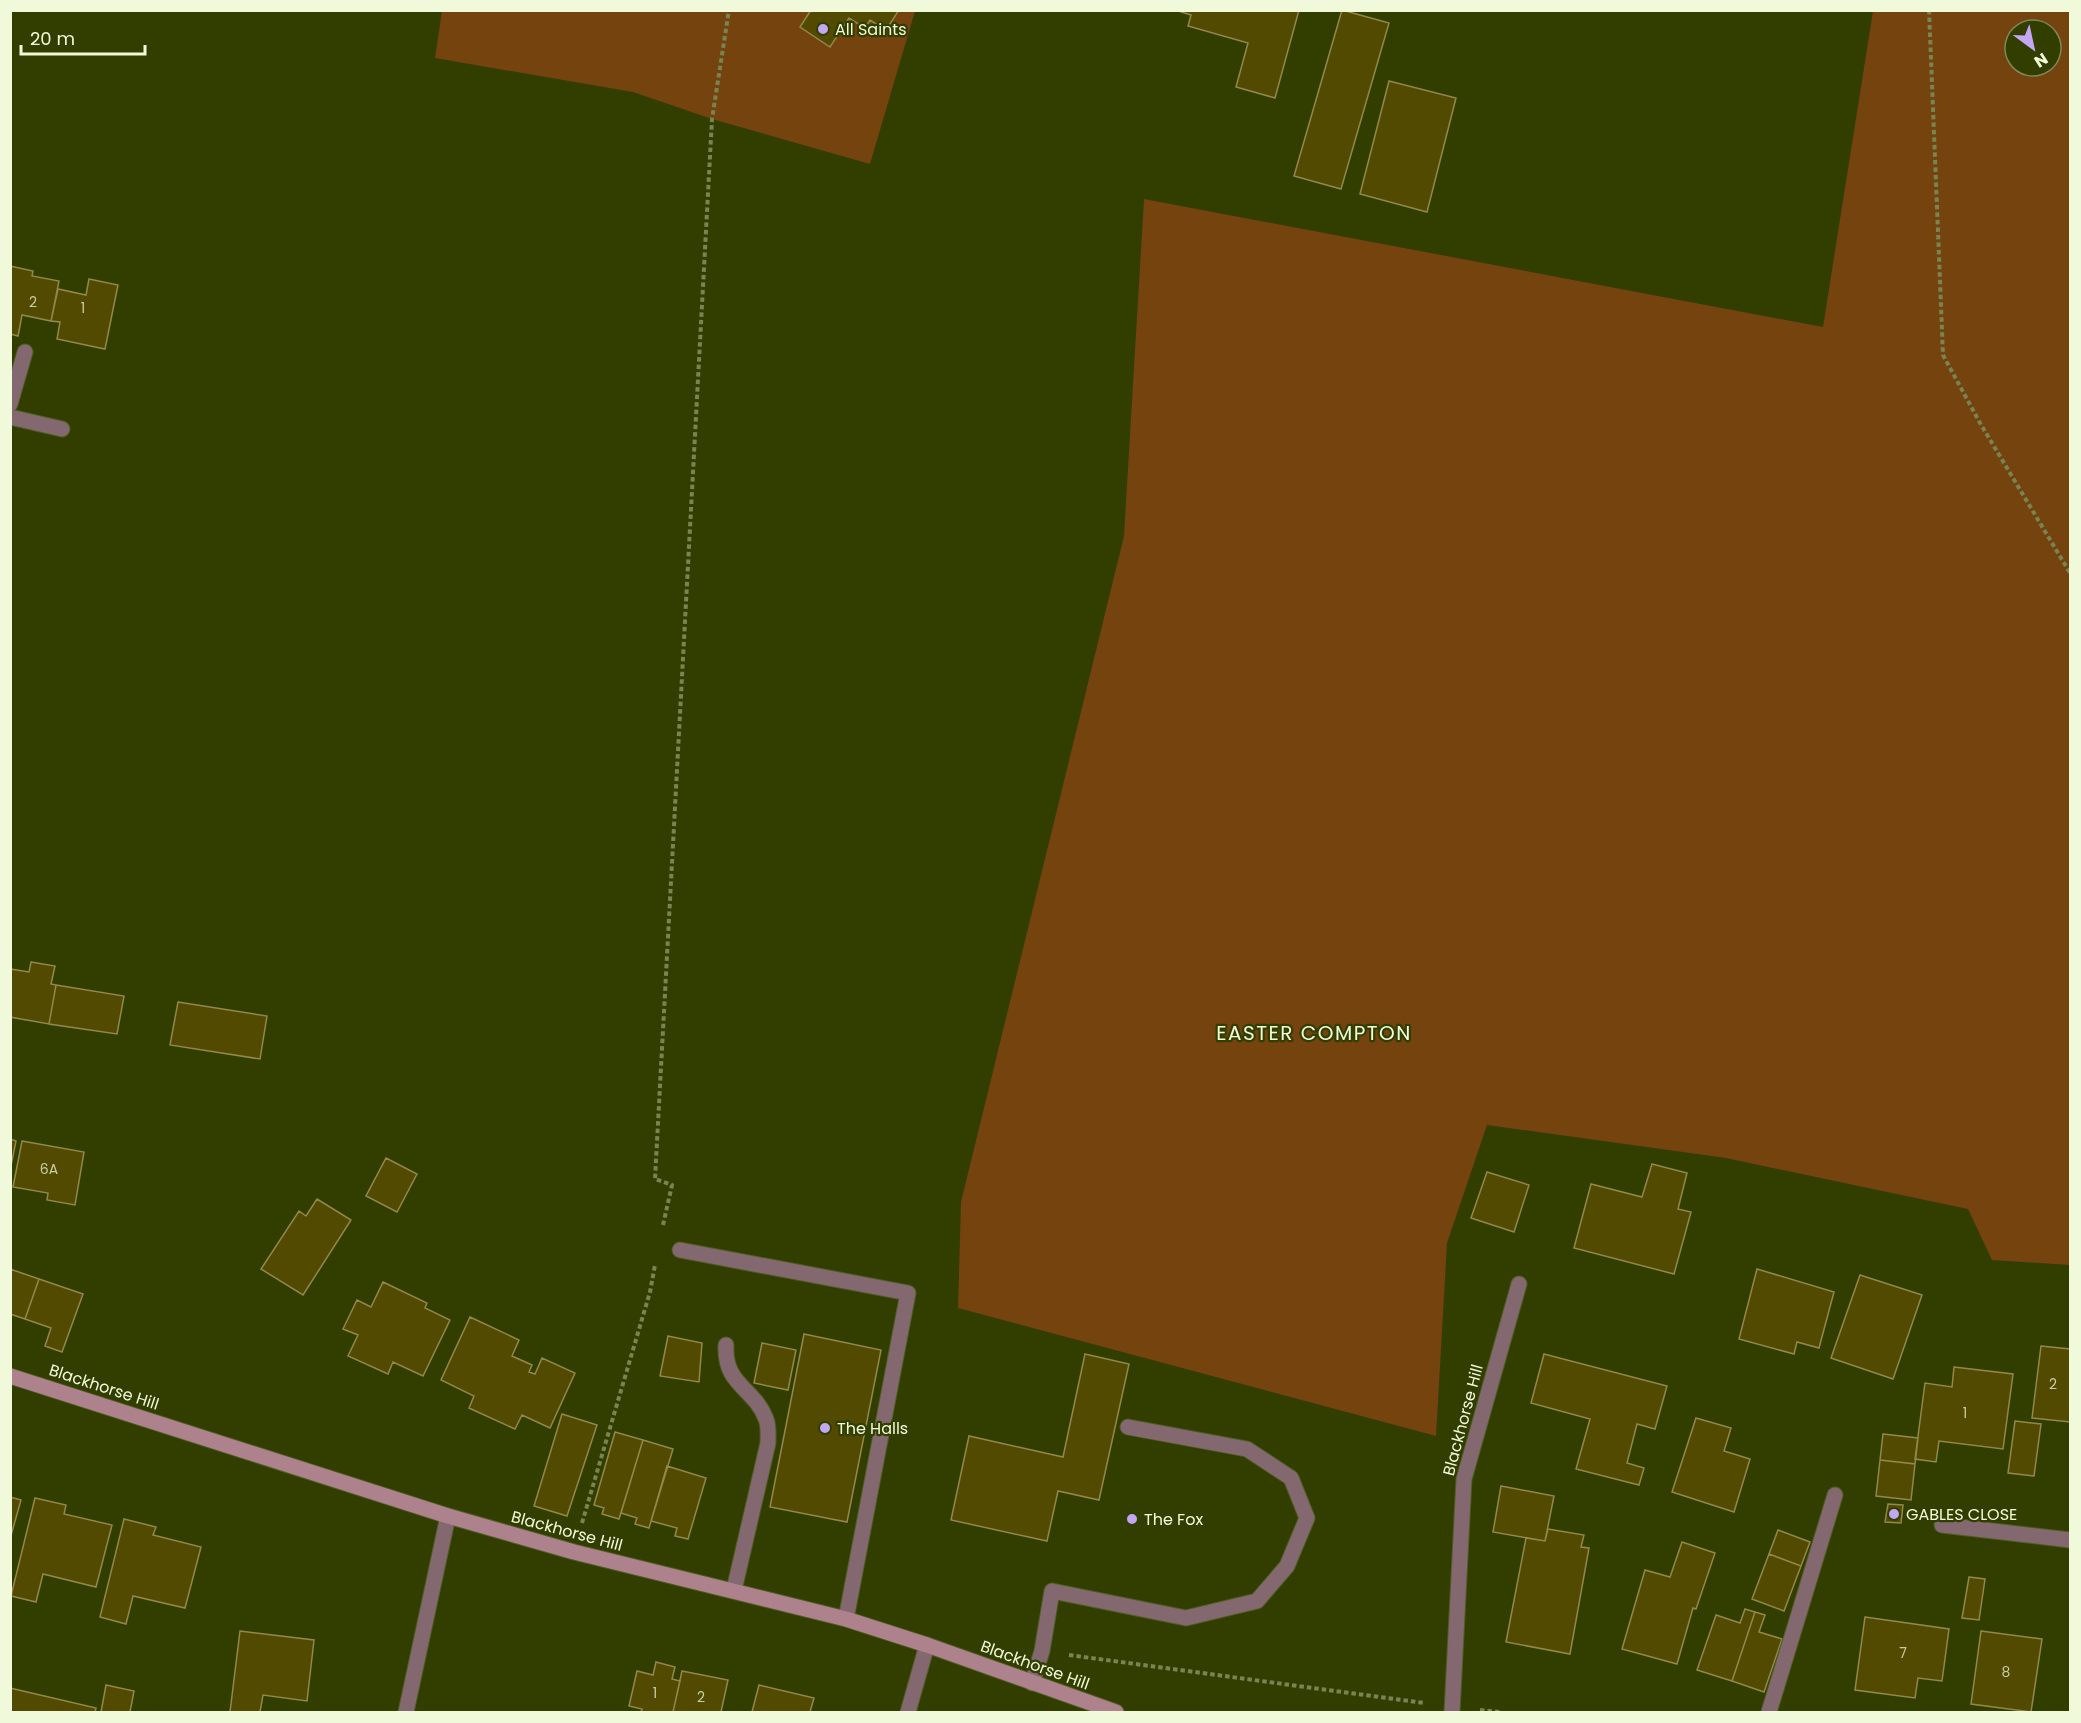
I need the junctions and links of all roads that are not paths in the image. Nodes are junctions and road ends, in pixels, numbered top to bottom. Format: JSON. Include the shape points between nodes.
{"nodes":[{"id":1,"x":25,"y":352,"type":"dead end"},
{"id":2,"x":10,"y":404,"type":"edge"},
{"id":3,"x":10,"y":417,"type":"edge"},
{"id":4,"x":62,"y":429,"type":"dead end"},
{"id":5,"x":680,"y":1250,"type":"dead end"},
{"id":6,"x":1519,"y":1284,"type":"dead end"},
{"id":7,"x":726,"y":1345,"type":"dead end"},
{"id":8,"x":10,"y":1376,"type":"edge"},
{"id":9,"x":1128,"y":1427,"type":"dead end"},
{"id":10,"x":1835,"y":1496,"type":"dead end"},
{"id":11,"x":448,"y":1516,"type":"junction"},
{"id":12,"x":1942,"y":1525,"type":"dead end"},
{"id":13,"x":2070,"y":1540,"type":"edge"},
{"id":14,"x":734,"y":1590,"type":"junction"},
{"id":15,"x":846,"y":1619,"type":"junction"},
{"id":16,"x":927,"y":1645,"type":"junction"},
{"id":17,"x":1032,"y":1683,"type":"junction"},
{"id":18,"x":1452,"y":1710,"type":"edge"},
{"id":19,"x":406,"y":1713,"type":"edge"},
{"id":20,"x":908,"y":1713,"type":"edge"},
{"id":21,"x":1116,"y":1713,"type":"edge"},
{"id":22,"x":1769,"y":1713,"type":"edge"}],
"edges":[{"from":1,"to":2,"type":"street"},
{"from":3,"to":4,"type":"street"},
{"from":5,"to":15,"type":"street","via":[[908,1293]]},
{"from":6,"to":18,"type":"street","name":"Blackhorse Hill","via":[[1464,1479]]},
{"from":7,"to":14,"type":"street","via":[[725,1363],[768,1422],[768,1443]]},
{"from":8,"to":11,"type":"main road","name":"Blackhorse Hill"},
{"from":9,"to":17,"type":"street","via":[[1247,1449],[1290,1478],[1307,1518],[1287,1566],[1257,1601],[1186,1618],[1052,1591]]},
{"from":10,"to":22,"type":"street"},
{"from":11,"to":14,"type":"main road","name":"Blackhorse Hill","via":[[574,1552]]},
{"from":11,"to":19,"type":"street"},
{"from":12,"to":13,"type":"street"},
{"from":14,"to":15,"type":"main road","name":"Blackhorse Hill"},
{"from":15,"to":16,"type":"main road","name":"Blackhorse Hill"},
{"from":16,"to":17,"type":"main road","name":"Blackhorse Hill"},
{"from":16,"to":20,"type":"street"},
{"from":17,"to":21,"type":"main road","name":"Blackhorse Hill"}]}
